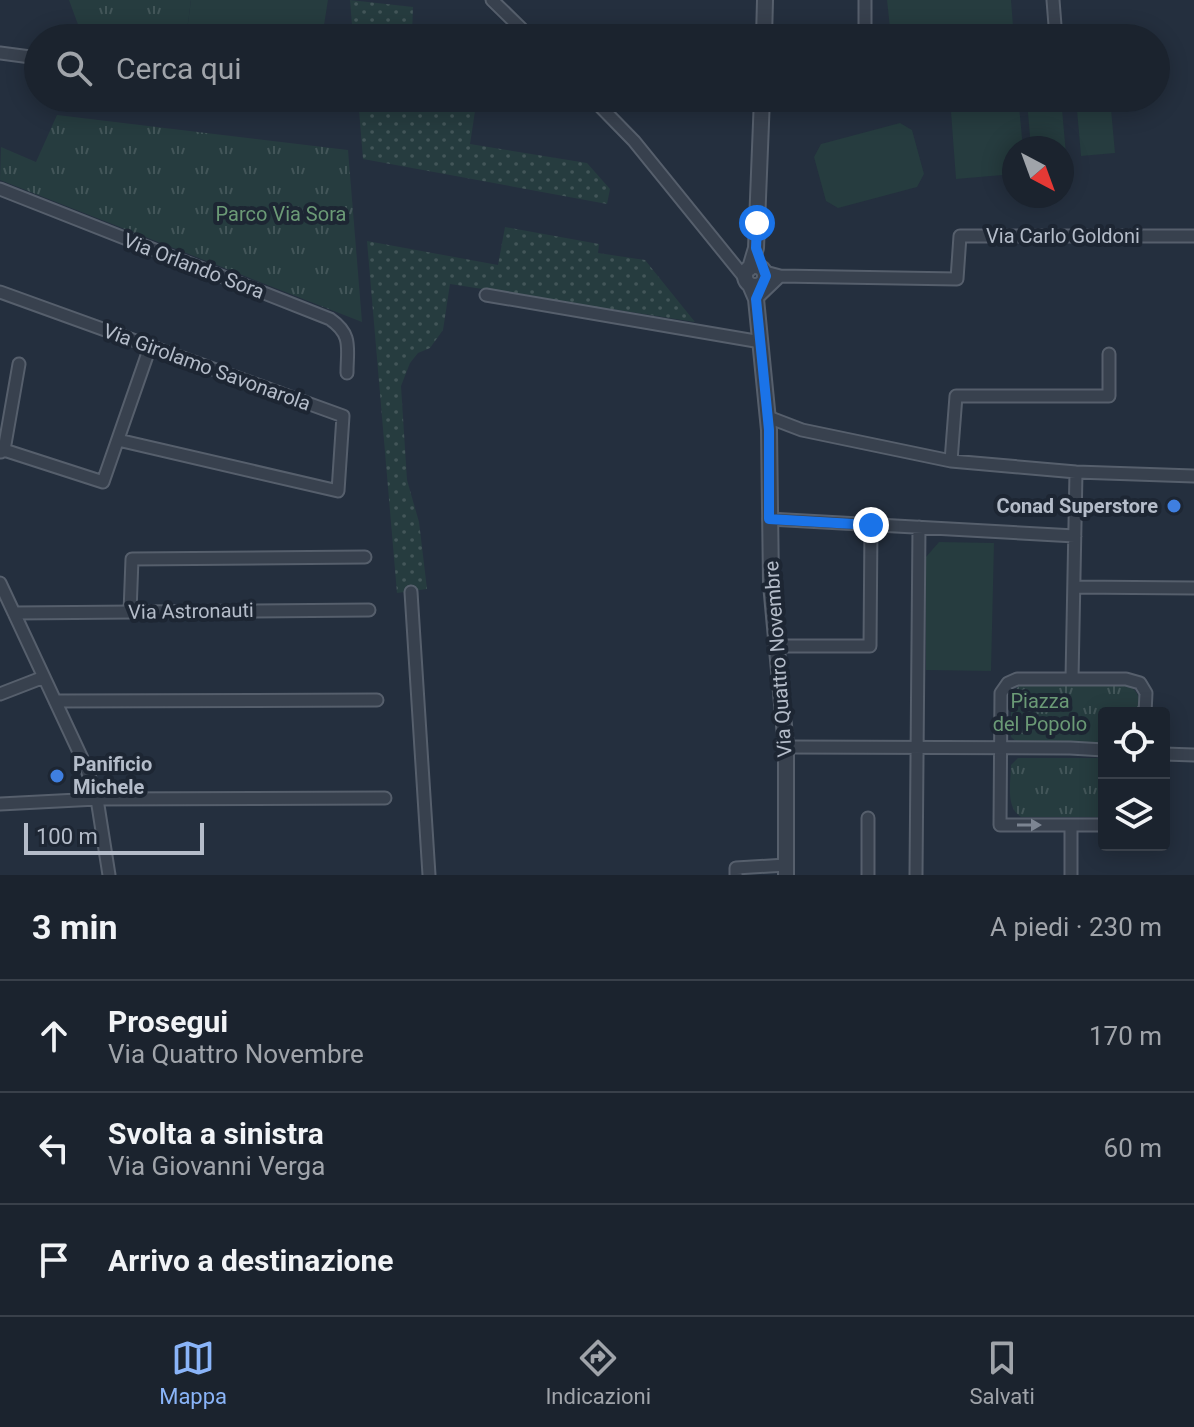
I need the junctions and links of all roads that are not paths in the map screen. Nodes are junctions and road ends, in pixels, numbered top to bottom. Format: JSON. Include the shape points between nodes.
{"nodes":[{"id":1,"x":492,"y":0,"type":"edge"},
{"id":2,"x":765,"y":0,"type":"edge"},
{"id":3,"x":865,"y":0,"type":"edge"},
{"id":4,"x":1053,"y":0,"type":"edge"},
{"id":5,"x":517,"y":24,"type":"edge"},
{"id":6,"x":764,"y":24,"type":"edge"},
{"id":7,"x":865,"y":24,"type":"edge"},
{"id":8,"x":1055,"y":24,"type":"edge"},
{"id":9,"x":0,"y":53,"type":"edge"},
{"id":10,"x":24,"y":56,"type":"edge"},
{"id":11,"x":606,"y":112,"type":"edge"},
{"id":12,"x":761,"y":112,"type":"edge"},
{"id":13,"x":0,"y":189,"type":"edge"},
{"id":14,"x":1194,"y":236,"type":"edge"},
{"id":15,"x":756,"y":275,"type":"junction"},
{"id":16,"x":780,"y":276,"type":"junction"},
{"id":17,"x":0,"y":292,"type":"edge"},
{"id":18,"x":486,"y":295,"type":"dead end"},
{"id":19,"x":756,"y":299,"type":"junction"},
{"id":20,"x":761,"y":342,"type":"junction"},
{"id":21,"x":150,"y":347,"type":"junction"},
{"id":22,"x":1109,"y":354,"type":"dead end"},
{"id":23,"x":19,"y":364,"type":"dead end"},
{"id":24,"x":347,"y":373,"type":"dead end"},
{"id":25,"x":769,"y":424,"type":"junction"},
{"id":26,"x":118,"y":440,"type":"junction"},
{"id":27,"x":2,"y":452,"type":"edge"},
{"id":28,"x":951,"y":461,"type":"junction"},
{"id":29,"x":1076,"y":472,"type":"junction"},
{"id":30,"x":1194,"y":476,"type":"edge"},
{"id":31,"x":769,"y":519,"type":"junction"},
{"id":32,"x":871,"y":525,"type":"junction"},
{"id":33,"x":919,"y":527,"type":"junction"},
{"id":34,"x":1075,"y":536,"type":"junction"},
{"id":35,"x":365,"y":557,"type":"dead end"},
{"id":36,"x":0,"y":583,"type":"edge"},
{"id":37,"x":1074,"y":587,"type":"junction"},
{"id":38,"x":1194,"y":588,"type":"edge"},
{"id":39,"x":411,"y":592,"type":"dead end"},
{"id":40,"x":369,"y":610,"type":"dead end"},
{"id":41,"x":130,"y":612,"type":"junction"},
{"id":42,"x":14,"y":613,"type":"junction"},
{"id":43,"x":777,"y":646,"type":"junction"},
{"id":44,"x":44,"y":677,"type":"junction"},
{"id":45,"x":1072,"y":679,"type":"junction"},
{"id":46,"x":0,"y":694,"type":"edge"},
{"id":47,"x":377,"y":700,"type":"dead end"},
{"id":48,"x":55,"y":701,"type":"junction"},
{"id":49,"x":1145,"y":707,"type":"edge"},
{"id":50,"x":786,"y":747,"type":"junction"},
{"id":51,"x":917,"y":747,"type":"junction"},
{"id":52,"x":1001,"y":747,"type":"junction"},
{"id":53,"x":1098,"y":750,"type":"edge"},
{"id":54,"x":1170,"y":754,"type":"edge"},
{"id":55,"x":1194,"y":755,"type":"edge"},
{"id":56,"x":385,"y":798,"type":"dead end"},
{"id":57,"x":97,"y":799,"type":"junction"},
{"id":58,"x":0,"y":804,"type":"edge"},
{"id":59,"x":868,"y":818,"type":"dead end"},
{"id":60,"x":1071,"y":825,"type":"junction"},
{"id":61,"x":1098,"y":825,"type":"edge"},
{"id":62,"x":786,"y":870,"type":"edge"},
{"id":63,"x":109,"y":875,"type":"edge"},
{"id":64,"x":429,"y":875,"type":"edge"},
{"id":65,"x":736,"y":875,"type":"edge"},
{"id":66,"x":868,"y":875,"type":"edge"},
{"id":67,"x":916,"y":875,"type":"edge"},
{"id":68,"x":1071,"y":875,"type":"edge"}],
"edges":[{"from":1,"to":5,"type":"street"},
{"from":2,"to":6,"type":"street"},
{"from":3,"to":7,"type":"street"},
{"from":4,"to":8,"type":"street"},
{"from":9,"to":10,"type":"street"},
{"from":11,"to":15,"type":"street","via":[[730,259]]},
{"from":12,"to":15,"type":"street"},
{"from":13,"to":24,"type":"street","name":"Via Orlando Sora","via":[[330,319],[343,328],[348,340]]},
{"from":14,"to":16,"type":"street","name":"Via Carlo Goldoni","via":[[960,236],[957,279]]},
{"from":15,"to":16,"type":"street","name":"Via Carlo Goldoni"},
{"from":15,"to":19,"type":"street","name":"Via Quattro Novembre"},
{"from":16,"to":19,"type":"street"},
{"from":17,"to":21,"type":"street","name":"Via Girolamo Savonarola"},
{"from":18,"to":20,"type":"street"},
{"from":19,"to":20,"type":"street","name":"Via Quattro Novembre"},
{"from":20,"to":25,"type":"street","name":"Via Quattro Novembre"},
{"from":21,"to":26,"type":"street"},
{"from":21,"to":26,"type":"street","name":"Via Girolamo Savonarola","via":[[343,416],[338,491]]},
{"from":22,"to":28,"type":"street","via":[[1109,396],[956,396]]},
{"from":23,"to":27,"type":"street"},
{"from":25,"to":28,"type":"street"},
{"from":25,"to":31,"type":"street","name":"Via Quattro Novembre"},
{"from":26,"to":27,"type":"street","via":[[103,482]]},
{"from":28,"to":29,"type":"street"},
{"from":29,"to":30,"type":"street"},
{"from":29,"to":34,"type":"street"},
{"from":31,"to":32,"type":"street"},
{"from":31,"to":43,"type":"street","name":"Via Quattro Novembre"},
{"from":32,"to":33,"type":"street"},
{"from":32,"to":43,"type":"street","via":[[870,646]]},
{"from":33,"to":34,"type":"street"},
{"from":33,"to":51,"type":"street"},
{"from":34,"to":37,"type":"street"},
{"from":35,"to":41,"type":"street","via":[[132,559]]},
{"from":36,"to":42,"type":"street"},
{"from":37,"to":38,"type":"street"},
{"from":37,"to":45,"type":"street"},
{"from":39,"to":64,"type":"street"},
{"from":40,"to":41,"type":"street","name":"Via Astronauti"},
{"from":41,"to":42,"type":"street","name":"Via Astronauti"},
{"from":42,"to":44,"type":"street"},
{"from":43,"to":50,"type":"street","name":"Via Quattro Novembre"},
{"from":44,"to":46,"type":"street"},
{"from":44,"to":48,"type":"street"},
{"from":45,"to":49,"type":"street","via":[[1140,683]]},
{"from":45,"to":52,"type":"street","via":[[1008,683],[1001,693]]},
{"from":47,"to":48,"type":"street"},
{"from":48,"to":57,"type":"street"},
{"from":50,"to":51,"type":"street"},
{"from":50,"to":62,"type":"street","name":"Via Quattro Novembre"},
{"from":51,"to":52,"type":"street"},
{"from":51,"to":67,"type":"street"},
{"from":52,"to":53,"type":"street"},
{"from":52,"to":60,"type":"street","one_way":true,"via":[[1000,825]]},
{"from":54,"to":55,"type":"street"},
{"from":56,"to":57,"type":"street"},
{"from":57,"to":58,"type":"street"},
{"from":57,"to":63,"type":"street"},
{"from":59,"to":66,"type":"street"},
{"from":60,"to":61,"type":"street"},
{"from":60,"to":68,"type":"street"},
{"from":62,"to":65,"type":"street","via":[[736,868]]}]}
